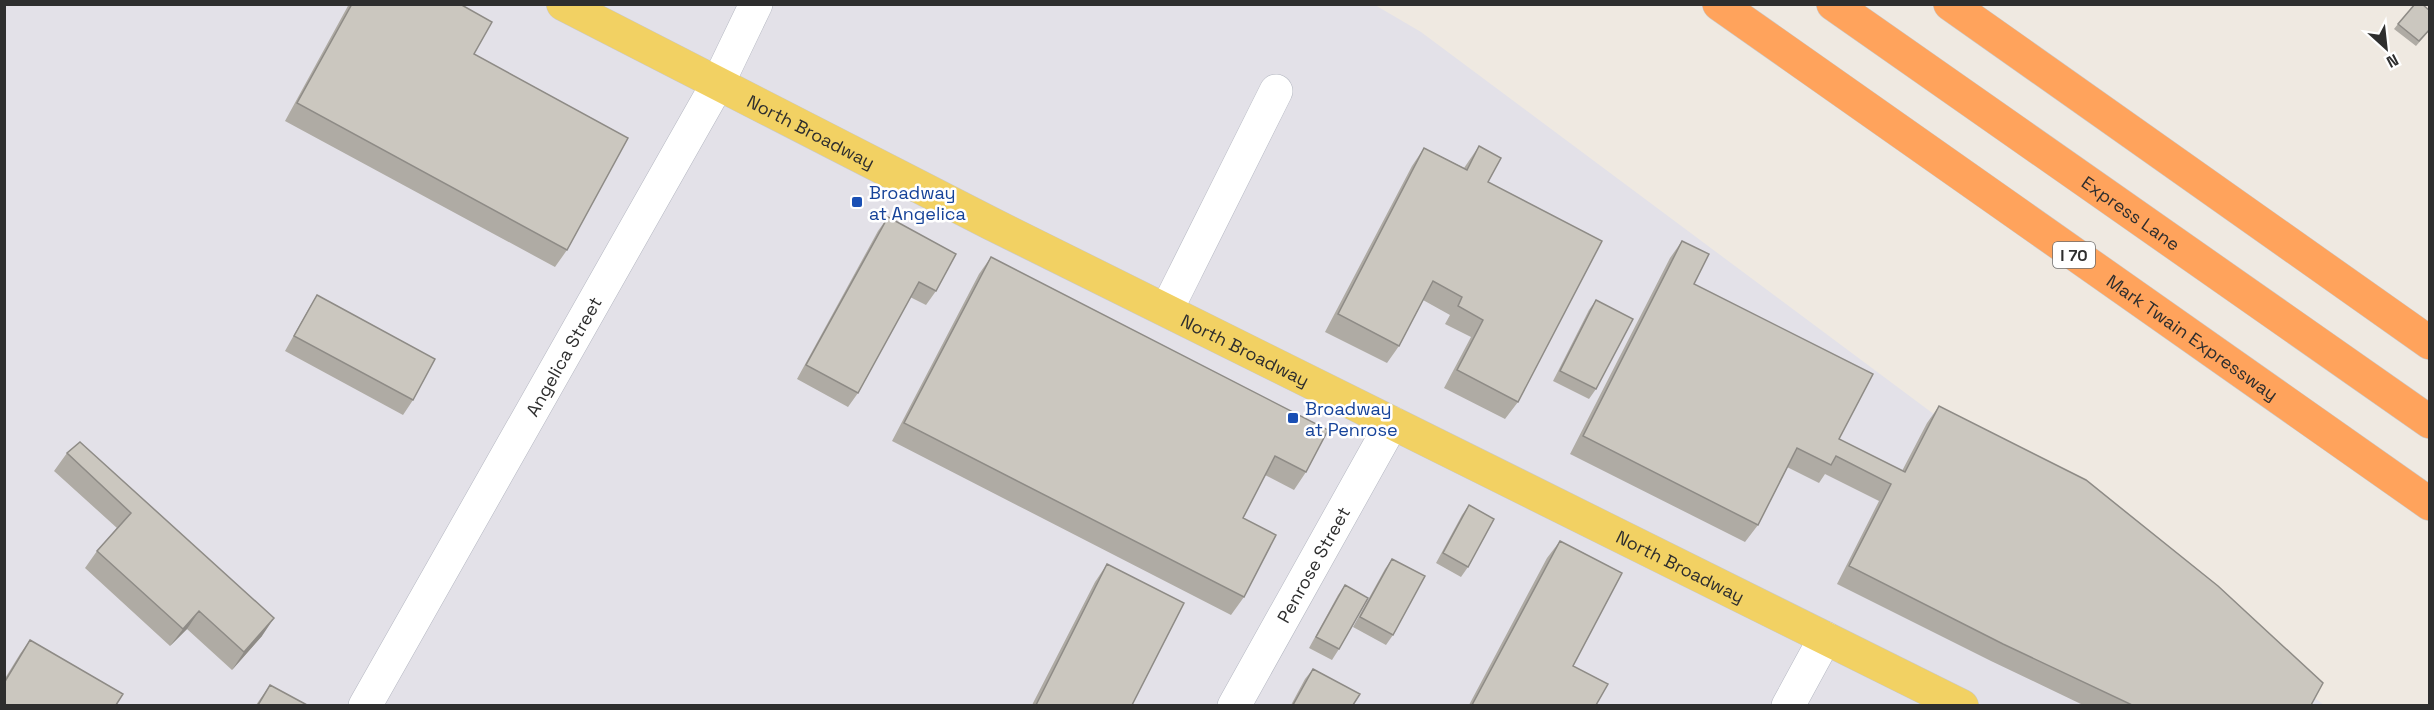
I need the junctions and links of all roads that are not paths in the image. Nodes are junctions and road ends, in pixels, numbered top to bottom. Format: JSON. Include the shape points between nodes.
{"nodes":[{"id":1,"x":563,"y":4,"type":"edge"},
{"id":2,"x":756,"y":4,"type":"edge"},
{"id":3,"x":1719,"y":4,"type":"edge"},
{"id":4,"x":1833,"y":4,"type":"edge"},
{"id":5,"x":1950,"y":4,"type":"edge"},
{"id":6,"x":718,"y":82,"type":"junction"},
{"id":7,"x":1276,"y":91,"type":"dead end"},
{"id":8,"x":1167,"y":309,"type":"junction"},
{"id":9,"x":2430,"y":343,"type":"edge"},
{"id":10,"x":2430,"y":422,"type":"edge"},
{"id":11,"x":1392,"y":423,"type":"junction"},
{"id":12,"x":2430,"y":504,"type":"edge"},
{"id":13,"x":1825,"y":638,"type":"junction"},
{"id":14,"x":365,"y":705,"type":"edge"},
{"id":15,"x":1234,"y":705,"type":"edge"},
{"id":16,"x":1788,"y":705,"type":"edge"},
{"id":17,"x":1962,"y":705,"type":"edge"}],
"edges":[{"from":1,"to":6,"type":"main road","name":"North Broadway"},
{"from":2,"to":6,"type":"street","name":"Angelica Street"},
{"from":3,"to":12,"type":"highway","name":"Mark Twain Expressway","number":"I 70"},
{"from":4,"to":10,"type":"highway","name":"Express Lane"},
{"from":5,"to":9,"type":"highway"},
{"from":6,"to":8,"type":"main road","name":"North Broadway","via":[[990,223]]},
{"from":6,"to":14,"type":"street","name":"Angelica Street"},
{"from":7,"to":8,"type":"street"},
{"from":8,"to":11,"type":"main road","name":"North Broadway"},
{"from":11,"to":13,"type":"main road","name":"North Broadway"},
{"from":11,"to":15,"type":"street","name":"Penrose Street"},
{"from":13,"to":16,"type":"street"},
{"from":13,"to":17,"type":"main road","name":"North Broadway"}]}
